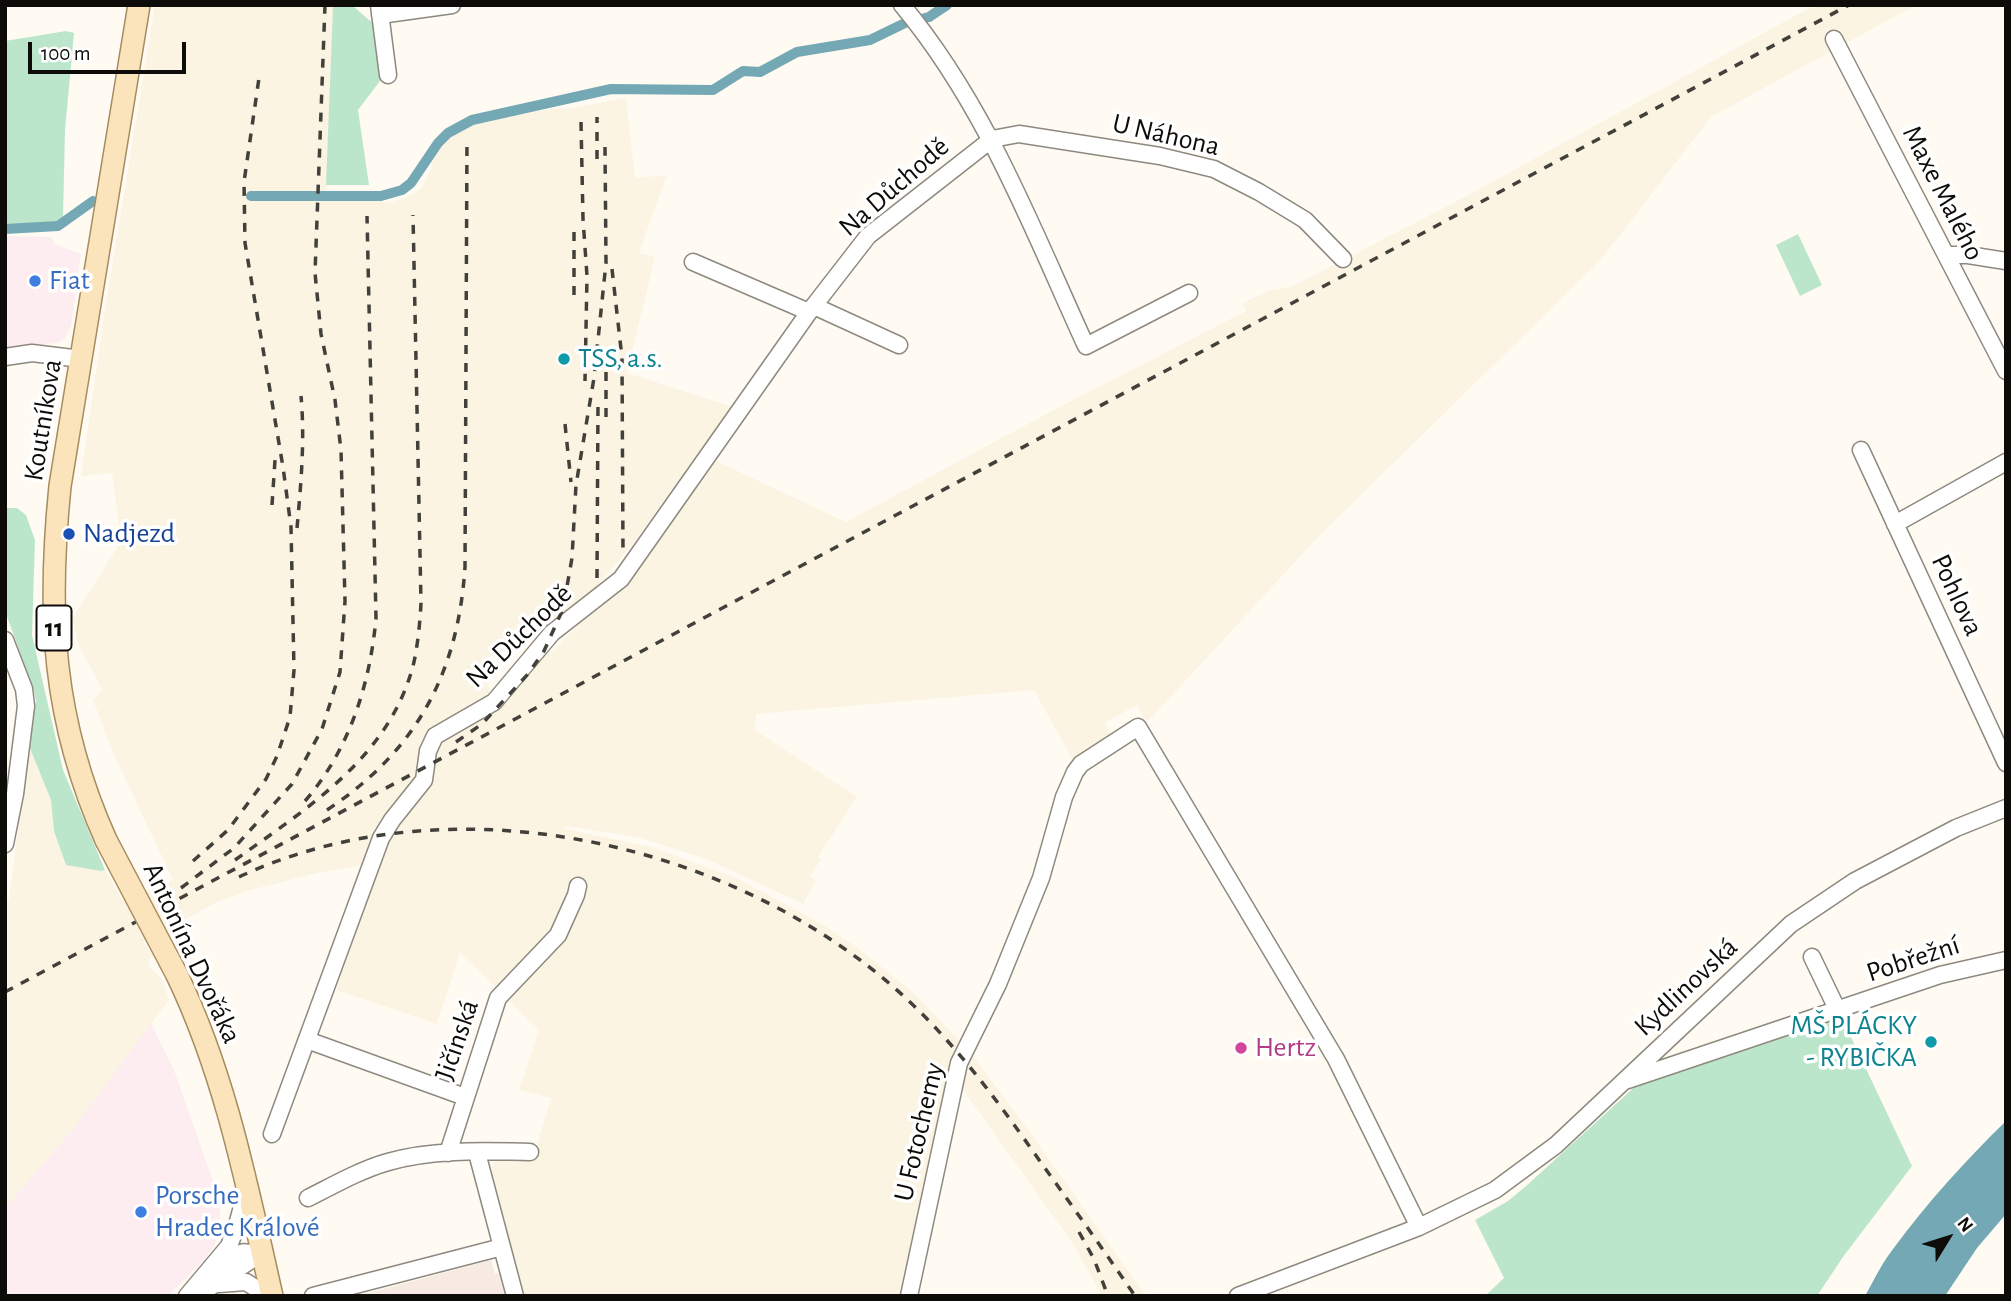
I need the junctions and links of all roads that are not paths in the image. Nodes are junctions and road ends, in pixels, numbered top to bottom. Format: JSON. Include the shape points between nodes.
{"nodes":[{"id":1,"x":139,"y":5,"type":"edge"},
{"id":2,"x":452,"y":5,"type":"edge"},
{"id":3,"x":902,"y":5,"type":"edge"},
{"id":4,"x":379,"y":10,"type":"edge"},
{"id":5,"x":1834,"y":40,"type":"dead end"},
{"id":6,"x":387,"y":75,"type":"dead end"},
{"id":7,"x":992,"y":139,"type":"junction"},
{"id":8,"x":1945,"y":255,"type":"junction"},
{"id":9,"x":1343,"y":260,"type":"dead end"},
{"id":10,"x":2006,"y":261,"type":"edge"},
{"id":11,"x":693,"y":262,"type":"dead end"},
{"id":12,"x":1189,"y":293,"type":"dead end"},
{"id":13,"x":811,"y":309,"type":"junction"},
{"id":14,"x":899,"y":345,"type":"dead end"},
{"id":15,"x":5,"y":357,"type":"edge"},
{"id":16,"x":81,"y":359,"type":"junction"},
{"id":17,"x":2006,"y":371,"type":"edge"},
{"id":18,"x":1861,"y":450,"type":"dead end"},
{"id":19,"x":2006,"y":462,"type":"edge"},
{"id":20,"x":1895,"y":524,"type":"junction"},
{"id":21,"x":5,"y":640,"type":"edge"},
{"id":22,"x":2006,"y":763,"type":"edge"},
{"id":23,"x":2006,"y":808,"type":"edge"},
{"id":24,"x":106,"y":840,"type":"joint"},
{"id":25,"x":5,"y":844,"type":"edge"},
{"id":26,"x":578,"y":886,"type":"dead end"},
{"id":27,"x":1812,"y":957,"type":"dead end"},
{"id":28,"x":2006,"y":960,"type":"edge"},
{"id":29,"x":1838,"y":1011,"type":"junction"},
{"id":30,"x":307,"y":1040,"type":"junction"},
{"id":31,"x":1623,"y":1082,"type":"junction"},
{"id":32,"x":465,"y":1097,"type":"junction"},
{"id":33,"x":272,"y":1134,"type":"dead end"},
{"id":34,"x":530,"y":1152,"type":"dead end"},
{"id":35,"x":448,"y":1153,"type":"junction"},
{"id":36,"x":477,"y":1153,"type":"junction"},
{"id":37,"x":247,"y":1185,"type":"junction"},
{"id":38,"x":308,"y":1198,"type":"dead end"},
{"id":39,"x":1419,"y":1227,"type":"junction"},
{"id":40,"x":502,"y":1247,"type":"junction"},
{"id":41,"x":260,"y":1252,"type":"junction"},
{"id":42,"x":203,"y":1287,"type":"edge"},
{"id":43,"x":187,"y":1296,"type":"edge"},
{"id":44,"x":270,"y":1296,"type":"edge"},
{"id":45,"x":313,"y":1296,"type":"edge"},
{"id":46,"x":515,"y":1296,"type":"edge"},
{"id":47,"x":909,"y":1296,"type":"edge"},
{"id":48,"x":1238,"y":1296,"type":"edge"}],
"edges":[{"from":1,"to":16,"type":"main road","name":"Koutníkova","number":"11"},
{"from":2,"to":4,"type":"street"},
{"from":3,"to":7,"type":"street","via":[[957,79]]},
{"from":4,"to":6,"type":"street"},
{"from":5,"to":8,"type":"street","name":"Maxe Malého"},
{"from":7,"to":9,"type":"street","name":"U Náhona","via":[[1019,134],[1214,169],[1305,220]]},
{"from":7,"to":12,"type":"street","via":[[1086,346]]},
{"from":7,"to":13,"type":"street","name":"Na Důchodě","via":[[868,236]]},
{"from":8,"to":10,"type":"street"},
{"from":8,"to":17,"type":"street","name":"Maxe Malého"},
{"from":11,"to":13,"type":"street"},
{"from":13,"to":14,"type":"street"},
{"from":13,"to":30,"type":"street","name":"Na Důchodě","via":[[621,579],[552,633],[494,702],[433,739],[424,780],[381,838]]},
{"from":15,"to":16,"type":"street","via":[[32,353]]},
{"from":16,"to":24,"type":"main road","name":"Koutníkova","number":"11","via":[[60,486],[53,605],[69,738]]},
{"from":18,"to":20,"type":"street","name":"Pohlova"},
{"from":19,"to":20,"type":"street"},
{"from":20,"to":22,"type":"street","name":"Pohlova"},
{"from":21,"to":25,"type":"street","via":[[26,706]]},
{"from":23,"to":31,"type":"street","name":"Kydlinovská","via":[[1956,828],[1855,881],[1791,924]]},
{"from":24,"to":37,"type":"main road","name":"Antonína Dvořáka","number":"11","bridge":true,"via":[[177,975],[207,1044]]},
{"from":26,"to":32,"type":"street","name":"Jičínská","via":[[558,935],[498,998]]},
{"from":27,"to":29,"type":"street","name":"Pobřežní"},
{"from":28,"to":29,"type":"street","name":"Pobřežní","via":[[1940,975]]},
{"from":29,"to":31,"type":"street","name":"Pobřežní"},
{"from":30,"to":32,"type":"street"},
{"from":30,"to":33,"type":"street","name":"Na Důchodě"},
{"from":31,"to":39,"type":"street","name":"Kydlinovská","via":[[1517,1177]]},
{"from":32,"to":35,"type":"street","name":"Jičínská"},
{"from":34,"to":36,"type":"street"},
{"from":35,"to":36,"type":"street"},
{"from":35,"to":38,"type":"street","via":[[387,1162]]},
{"from":36,"to":40,"type":"street"},
{"from":37,"to":41,"type":"main road","name":"Antonína Dvořáka","number":"11"},
{"from":37,"to":42,"type":"street","via":[[229,1246]]},
{"from":39,"to":47,"type":"street","name":"U Fotochemy","via":[[1336,1059],[1138,727],[1075,772],[1029,909],[959,1063]]},
{"from":39,"to":48,"type":"street","name":"Kydlinovská"},
{"from":40,"to":45,"type":"street"},
{"from":40,"to":46,"type":"street"},
{"from":41,"to":42,"type":"street","via":[[240,1252]]},
{"from":41,"to":44,"type":"main road","name":"Antonína Dvořáka","number":"11"},
{"from":42,"to":43,"type":"street"},
{"from":42,"to":44,"type":"street","via":[[246,1282]]}]}
